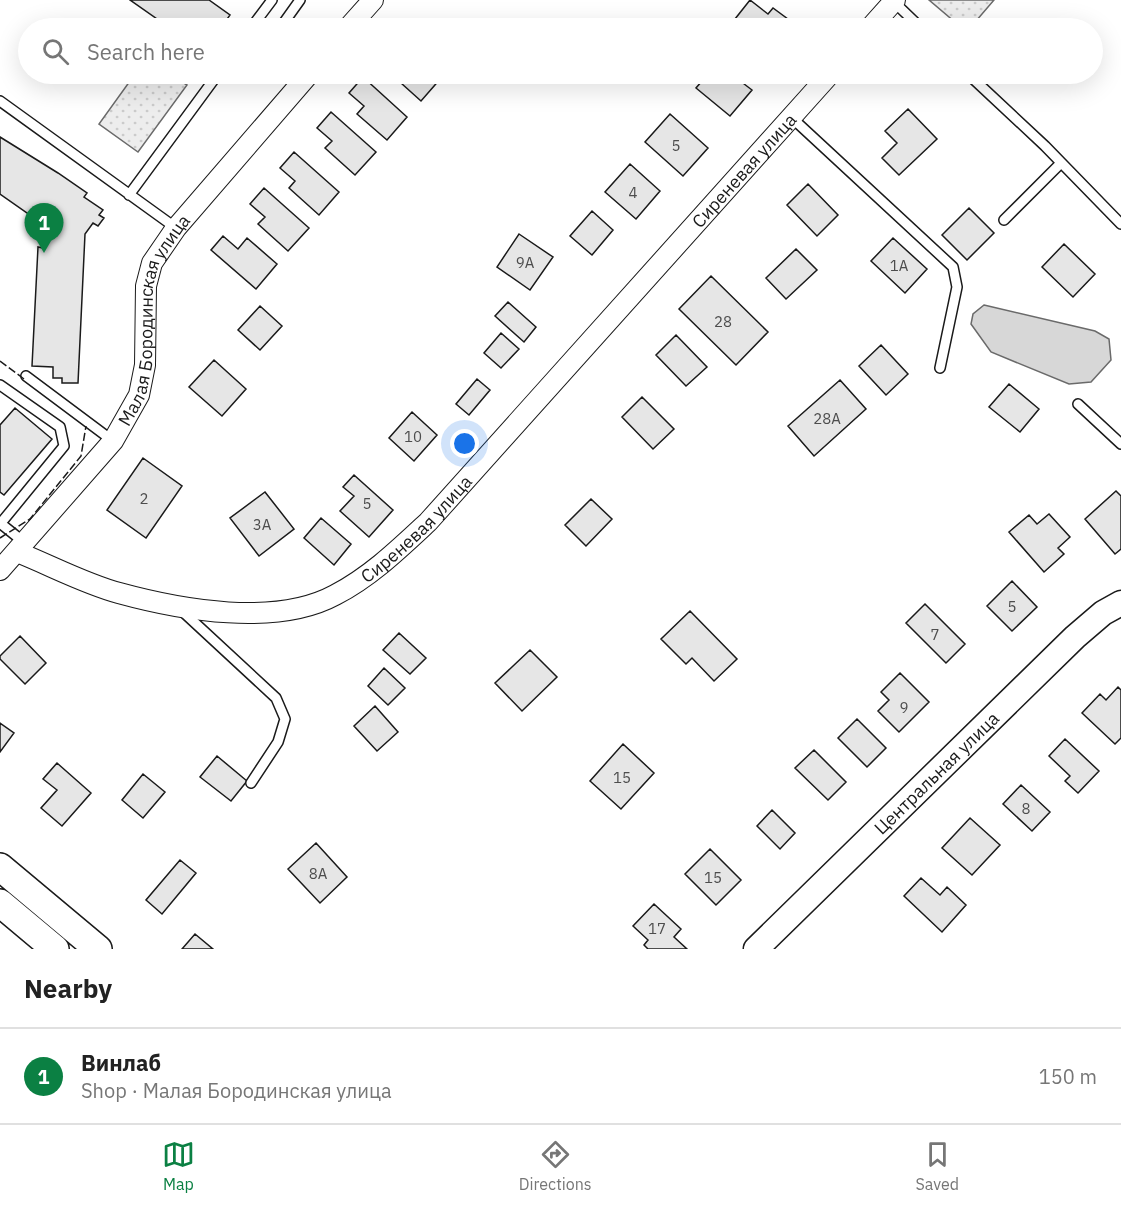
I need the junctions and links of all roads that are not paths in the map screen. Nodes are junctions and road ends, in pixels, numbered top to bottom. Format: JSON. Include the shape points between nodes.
{"nodes":[{"id":1,"x":272,"y":0,"type":"edge"},
{"id":2,"x":300,"y":0,"type":"edge"},
{"id":3,"x":373,"y":0,"type":"edge"},
{"id":4,"x":894,"y":1,"type":"edge"},
{"id":5,"x":258,"y":18,"type":"edge"},
{"id":6,"x":287,"y":18,"type":"edge"},
{"id":7,"x":357,"y":18,"type":"edge"},
{"id":8,"x":879,"y":18,"type":"edge"},
{"id":9,"x":911,"y":18,"type":"edge"},
{"id":10,"x":211,"y":84,"type":"edge"},
{"id":11,"x":300,"y":84,"type":"edge"},
{"id":12,"x":821,"y":84,"type":"edge"},
{"id":13,"x":979,"y":84,"type":"edge"},
{"id":14,"x":0,"y":101,"type":"edge"},
{"id":15,"x":791,"y":117,"type":"junction"},
{"id":16,"x":1061,"y":163,"type":"junction"},
{"id":17,"x":129,"y":195,"type":"junction"},
{"id":18,"x":1004,"y":220,"type":"dead end"},
{"id":19,"x":1121,"y":224,"type":"edge"},
{"id":20,"x":176,"y":228,"type":"junction"},
{"id":21,"x":940,"y":368,"type":"dead end"},
{"id":22,"x":26,"y":376,"type":"dead end"},
{"id":23,"x":0,"y":385,"type":"edge"},
{"id":24,"x":1078,"y":404,"type":"dead end"},
{"id":25,"x":113,"y":441,"type":"junction"},
{"id":26,"x":1121,"y":444,"type":"edge"},
{"id":27,"x":0,"y":523,"type":"edge"},
{"id":28,"x":21,"y":547,"type":"junction"},
{"id":29,"x":0,"y":570,"type":"edge"},
{"id":30,"x":1121,"y":603,"type":"edge"},
{"id":31,"x":175,"y":604,"type":"junction"},
{"id":32,"x":251,"y":783,"type":"dead end"},
{"id":33,"x":0,"y":867,"type":"edge"},
{"id":34,"x":0,"y":903,"type":"edge"},
{"id":35,"x":55,"y":949,"type":"edge"},
{"id":36,"x":98,"y":949,"type":"edge"},
{"id":37,"x":756,"y":949,"type":"edge"}],
"edges":[{"from":1,"to":5,"type":"lane"},
{"from":2,"to":6,"type":"lane"},
{"from":3,"to":7,"type":"street"},
{"from":4,"to":8,"type":"street"},
{"from":4,"to":9,"type":"lane"},
{"from":10,"to":17,"type":"lane"},
{"from":11,"to":20,"type":"street","name":"Малая Бородинская улица"},
{"from":12,"to":15,"type":"street","name":"Сиреневая улица"},
{"from":13,"to":16,"type":"lane"},
{"from":14,"to":17,"type":"lane"},
{"from":15,"to":21,"type":"lane","via":[[953,267],[957,287]]},
{"from":15,"to":31,"type":"street","name":"Сиреневая улица","via":[[428,522],[395,553],[334,596],[306,607],[214,612]]},
{"from":16,"to":18,"type":"lane"},
{"from":16,"to":19,"type":"lane"},
{"from":17,"to":20,"type":"lane"},
{"from":20,"to":25,"type":"street","name":"Малая Бородинская улица","via":[[152,263],[146,286],[145,365],[139,395]]},
{"from":22,"to":25,"type":"lane"},
{"from":23,"to":27,"type":"lane","via":[[56,423],[64,446]]},
{"from":24,"to":26,"type":"lane"},
{"from":25,"to":28,"type":"street","name":"Малая Бородинская улица"},
{"from":27,"to":28,"type":"lane"},
{"from":28,"to":29,"type":"street","name":"Малая Бородинская улица"},
{"from":28,"to":31,"type":"street","name":"Сиреневая улица","via":[[118,593]]},
{"from":30,"to":37,"type":"street","name":"Центральная улица","via":[[1075,637]]},
{"from":31,"to":32,"type":"lane","via":[[276,698],[285,719],[278,742]]},
{"from":33,"to":36,"type":"main road"},
{"from":34,"to":35,"type":"main road"}]}
